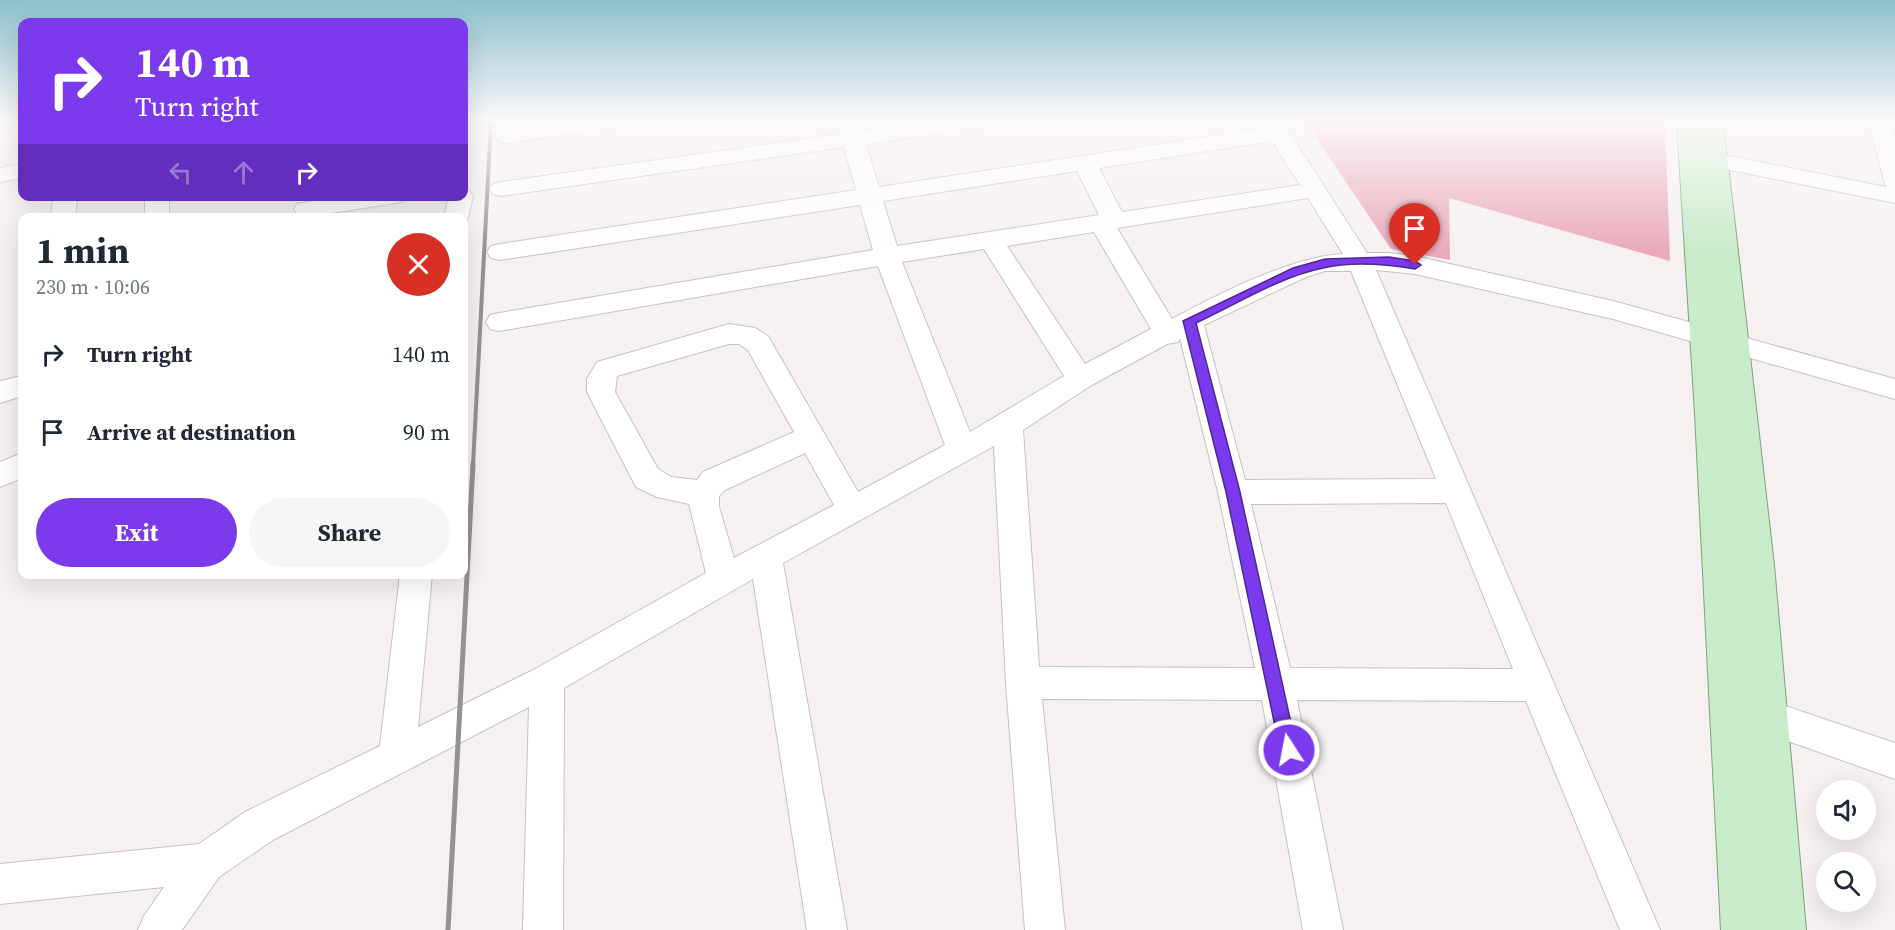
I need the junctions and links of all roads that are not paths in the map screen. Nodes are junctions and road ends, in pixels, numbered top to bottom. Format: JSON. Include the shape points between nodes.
{"nodes":[{"id":1,"x":649,"y":164,"type":"edge"},
{"id":2,"x":861,"y":164,"type":"edge"},
{"id":3,"x":1076,"y":164,"type":"edge"},
{"id":4,"x":1086,"y":164,"type":"edge"},
{"id":5,"x":1298,"y":164,"type":"edge"},
{"id":6,"x":1703,"y":164,"type":"edge"},
{"id":7,"x":1739,"y":164,"type":"edge"},
{"id":8,"x":1890,"y":164,"type":"edge"},
{"id":9,"x":18,"y":172,"type":"edge"},
{"id":10,"x":0,"y":175,"type":"edge"},
{"id":11,"x":1895,"y":182,"type":"edge"},
{"id":12,"x":501,"y":189,"type":"dead end"},
{"id":13,"x":1314,"y":190,"type":"junction"},
{"id":14,"x":871,"y":196,"type":"junction"},
{"id":15,"x":1895,"y":196,"type":"edge"},
{"id":16,"x":370,"y":201,"type":"edge"},
{"id":17,"x":319,"y":211,"type":"edge"},
{"id":18,"x":1107,"y":222,"type":"junction"},
{"id":19,"x":991,"y":240,"type":"junction"},
{"id":20,"x":500,"y":252,"type":"dead end"},
{"id":21,"x":887,"y":256,"type":"junction"},
{"id":22,"x":1359,"y":260,"type":"junction"},
{"id":23,"x":499,"y":322,"type":"dead end"},
{"id":24,"x":1179,"y":328,"type":"junction"},
{"id":25,"x":1720,"y":341,"type":"junction"},
{"id":26,"x":1080,"y":379,"type":"junction"},
{"id":27,"x":18,"y":388,"type":"edge"},
{"id":28,"x":1895,"y":389,"type":"edge"},
{"id":29,"x":0,"y":392,"type":"edge"},
{"id":30,"x":1008,"y":424,"type":"junction"},
{"id":31,"x":811,"y":437,"type":"junction"},
{"id":32,"x":962,"y":450,"type":"junction"},
{"id":33,"x":18,"y":467,"type":"edge"},
{"id":34,"x":0,"y":475,"type":"edge"},
{"id":35,"x":1455,"y":491,"type":"junction"},
{"id":36,"x":704,"y":492,"type":"junction"},
{"id":37,"x":1233,"y":492,"type":"junction"},
{"id":38,"x":853,"y":510,"type":"junction"},
{"id":39,"x":766,"y":556,"type":"junction"},
{"id":40,"x":415,"y":579,"type":"edge"},
{"id":41,"x":724,"y":579,"type":"junction"},
{"id":42,"x":547,"y":680,"type":"junction"},
{"id":43,"x":1276,"y":682,"type":"junction"},
{"id":44,"x":1023,"y":683,"type":"junction"},
{"id":45,"x":1537,"y":685,"type":"junction"},
{"id":46,"x":1727,"y":702,"type":"junction"},
{"id":47,"x":1770,"y":718,"type":"junction"},
{"id":48,"x":397,"y":757,"type":"junction"},
{"id":49,"x":1895,"y":761,"type":"edge"},
{"id":50,"x":205,"y":863,"type":"junction"},
{"id":51,"x":0,"y":884,"type":"edge"},
{"id":52,"x":158,"y":930,"type":"edge"},
{"id":53,"x":543,"y":930,"type":"edge"},
{"id":54,"x":827,"y":930,"type":"edge"},
{"id":55,"x":1045,"y":930,"type":"edge"},
{"id":56,"x":1323,"y":930,"type":"edge"},
{"id":57,"x":1640,"y":930,"type":"edge"},
{"id":58,"x":1743,"y":930,"type":"edge"},
{"id":59,"x":1784,"y":930,"type":"edge"}],
"edges":[{"from":1,"to":12,"type":"street"},
{"from":2,"to":14,"type":"street"},
{"from":3,"to":14,"type":"street"},
{"from":4,"to":18,"type":"street"},
{"from":5,"to":13,"type":"street"},
{"from":6,"to":25,"type":"main road"},
{"from":7,"to":15,"type":"street"},
{"from":8,"to":11,"type":"street"},
{"from":9,"to":10,"type":"street"},
{"from":13,"to":18,"type":"street"},
{"from":13,"to":22,"type":"street"},
{"from":14,"to":20,"type":"street"},
{"from":14,"to":21,"type":"street"},
{"from":16,"to":17,"type":"street"},
{"from":18,"to":19,"type":"street"},
{"from":18,"to":24,"type":"street"},
{"from":19,"to":21,"type":"street"},
{"from":19,"to":26,"type":"street"},
{"from":21,"to":23,"type":"street"},
{"from":21,"to":32,"type":"street"},
{"from":22,"to":24,"type":"street","via":[[1325,263],[1298,271]]},
{"from":22,"to":25,"type":"street","via":[[1415,265],[1612,309]]},
{"from":22,"to":35,"type":"street"},
{"from":24,"to":26,"type":"street"},
{"from":24,"to":37,"type":"street"},
{"from":25,"to":28,"type":"street"},
{"from":25,"to":46,"type":"main road"},
{"from":25,"to":47,"type":"main road"},
{"from":26,"to":30,"type":"street"},
{"from":27,"to":29,"type":"street"},
{"from":30,"to":32,"type":"street"},
{"from":30,"to":44,"type":"street"},
{"from":31,"to":36,"type":"street","via":[[714,481]]},
{"from":31,"to":36,"type":"street","via":[[758,343],[745,334],[729,334],[607,369],[601,379],[601,392],[647,478],[675,492]]},
{"from":31,"to":38,"type":"street"},
{"from":32,"to":38,"type":"street"},
{"from":33,"to":34,"type":"street"},
{"from":35,"to":37,"type":"street"},
{"from":35,"to":45,"type":"street"},
{"from":36,"to":41,"type":"street","via":[[704,507]]},
{"from":37,"to":43,"type":"street"},
{"from":38,"to":39,"type":"street"},
{"from":39,"to":41,"type":"street"},
{"from":39,"to":54,"type":"street"},
{"from":40,"to":48,"type":"street"},
{"from":41,"to":42,"type":"street"},
{"from":42,"to":48,"type":"street"},
{"from":42,"to":53,"type":"street"},
{"from":43,"to":44,"type":"street"},
{"from":43,"to":45,"type":"street"},
{"from":43,"to":56,"type":"street"},
{"from":44,"to":55,"type":"street"},
{"from":45,"to":57,"type":"street"},
{"from":46,"to":47,"type":"street"},
{"from":46,"to":58,"type":"main road"},
{"from":47,"to":49,"type":"street"},
{"from":47,"to":59,"type":"main road"},
{"from":48,"to":50,"type":"street","via":[[259,826]]},
{"from":50,"to":51,"type":"street"},
{"from":50,"to":52,"type":"street"}]}
